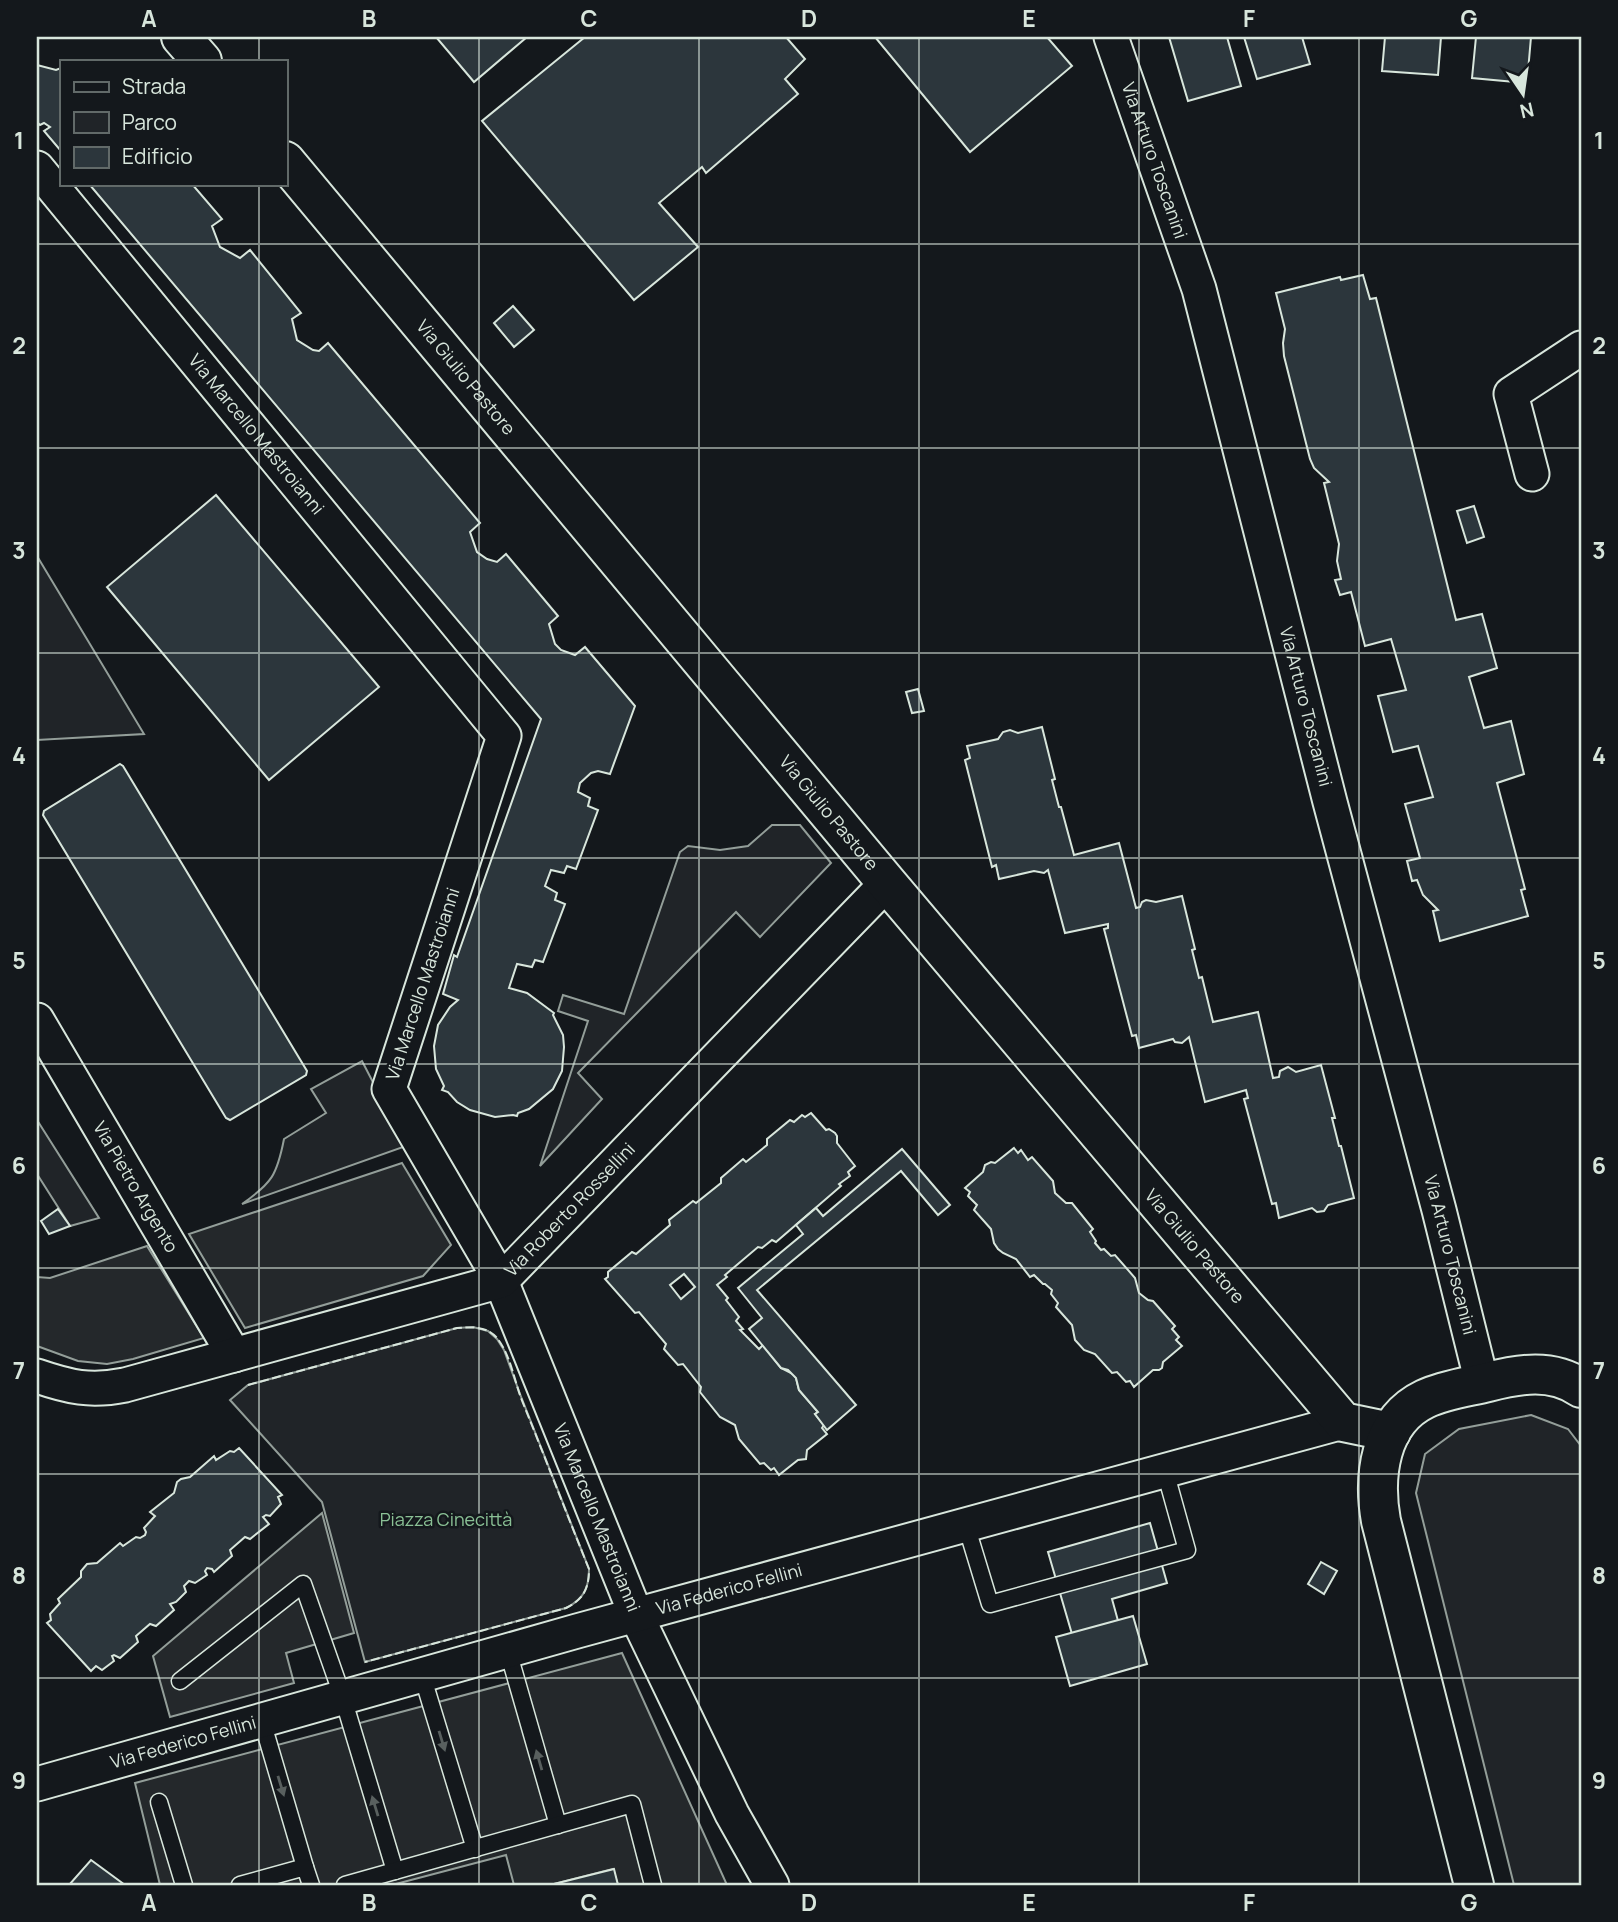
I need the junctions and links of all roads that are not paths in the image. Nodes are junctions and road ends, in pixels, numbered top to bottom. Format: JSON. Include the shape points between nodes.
{"nodes":[{"id":1,"x":181,"y":37,"type":"edge"},
{"id":2,"x":1111,"y":37,"type":"edge"},
{"id":3,"x":201,"y":60,"type":"edge"},
{"id":4,"x":287,"y":163,"type":"edge"},
{"id":5,"x":37,"y":167,"type":"edge"},
{"id":6,"x":1581,"y":348,"type":"edge"},
{"id":7,"x":1532,"y":474,"type":"dead end"},
{"id":8,"x":887,"y":883,"type":"junction"},
{"id":9,"x":37,"y":1020,"type":"edge"},
{"id":10,"x":501,"y":1281,"type":"junction"},
{"id":11,"x":234,"y":1355,"type":"junction"},
{"id":12,"x":37,"y":1376,"type":"edge"},
{"id":13,"x":1482,"y":1383,"type":"junction"},
{"id":14,"x":1581,"y":1388,"type":"edge"},
{"id":15,"x":1343,"y":1422,"type":"junction"},
{"id":16,"x":1391,"y":1432,"type":"junction"},
{"id":17,"x":1165,"y":1471,"type":"junction"},
{"id":18,"x":966,"y":1525,"type":"junction"},
{"id":19,"x":636,"y":1615,"type":"junction"},
{"id":20,"x":508,"y":1651,"type":"junction"},
{"id":21,"x":422,"y":1675,"type":"junction"},
{"id":22,"x":180,"y":1681,"type":"dead end"},
{"id":23,"x":343,"y":1698,"type":"junction"},
{"id":24,"x":262,"y":1721,"type":"junction"},
{"id":25,"x":37,"y":1784,"type":"edge"},
{"id":26,"x":159,"y":1802,"type":"dead end"},
{"id":27,"x":558,"y":1825,"type":"junction"},
{"id":28,"x":475,"y":1849,"type":"junction"},
{"id":29,"x":305,"y":1867,"type":"junction"},
{"id":30,"x":395,"y":1871,"type":"junction"},
{"id":31,"x":184,"y":1885,"type":"edge"},
{"id":32,"x":240,"y":1885,"type":"edge"},
{"id":33,"x":311,"y":1885,"type":"edge"},
{"id":34,"x":345,"y":1885,"type":"edge"},
{"id":35,"x":653,"y":1885,"type":"edge"},
{"id":36,"x":772,"y":1885,"type":"edge"},
{"id":37,"x":1474,"y":1885,"type":"edge"}],
"edges":[{"from":1,"to":3,"type":"street"},
{"from":2,"to":13,"type":"street","name":"Via Arturo Toscanini","via":[[1199,289]]},
{"from":4,"to":8,"type":"street","name":"Via Giulio Pastore"},
{"from":5,"to":10,"type":"street","name":"Via Marcello Mastroianni","via":[[503,736],[389,1089]]},
{"from":6,"to":7,"type":"street","via":[[1511,394]]},
{"from":8,"to":10,"type":"street","name":"Via Roberto Rossellini"},
{"from":8,"to":15,"type":"street","name":"Via Giulio Pastore"},
{"from":9,"to":11,"type":"street","name":"Via Pietro Argento"},
{"from":10,"to":11,"type":"street","name":"Via Roberto Rossellini"},
{"from":10,"to":19,"type":"street","name":"Via Marcello Mastroianni"},
{"from":11,"to":12,"type":"street","name":"Via Roberto Rossellini","via":[[108,1388],[72,1387]]},
{"from":13,"to":14,"type":"street","via":[[1524,1373],[1560,1378]]},
{"from":13,"to":16,"type":"street","via":[[1425,1399]]},
{"from":15,"to":16,"type":"street"},
{"from":15,"to":17,"type":"street","name":"Via Federico Fellini"},
{"from":16,"to":37,"type":"street","via":[[1379,1460],[1381,1521]]},
{"from":17,"to":18,"type":"street","name":"Via Federico Fellini"},
{"from":17,"to":18,"type":"lane","via":[[1187,1550],[990,1604]]},
{"from":18,"to":19,"type":"street","name":"Via Federico Fellini"},
{"from":19,"to":20,"type":"street","name":"Via Federico Fellini"},
{"from":19,"to":36,"type":"street","name":"Via Marcello Mastroianni","via":[[732,1814]]},
{"from":20,"to":21,"type":"street","name":"Via Federico Fellini"},
{"from":27,"to":20,"type":"lane","one_way":true},
{"from":21,"to":23,"type":"street","name":"Via Federico Fellini"},
{"from":21,"to":28,"type":"lane","one_way":true},
{"from":22,"to":23,"type":"lane","via":[[303,1584]]},
{"from":23,"to":24,"type":"street","name":"Via Federico Fellini"},
{"from":30,"to":23,"type":"lane","one_way":true},
{"from":24,"to":25,"type":"street","name":"Via Federico Fellini"},
{"from":24,"to":29,"type":"lane","one_way":true},
{"from":26,"to":31,"type":"lane"},
{"from":27,"to":28,"type":"lane"},
{"from":27,"to":35,"type":"lane","via":[[632,1804]]},
{"from":28,"to":30,"type":"lane"},
{"from":29,"to":32,"type":"lane"},
{"from":29,"to":33,"type":"lane"},
{"from":30,"to":34,"type":"lane"}]}
